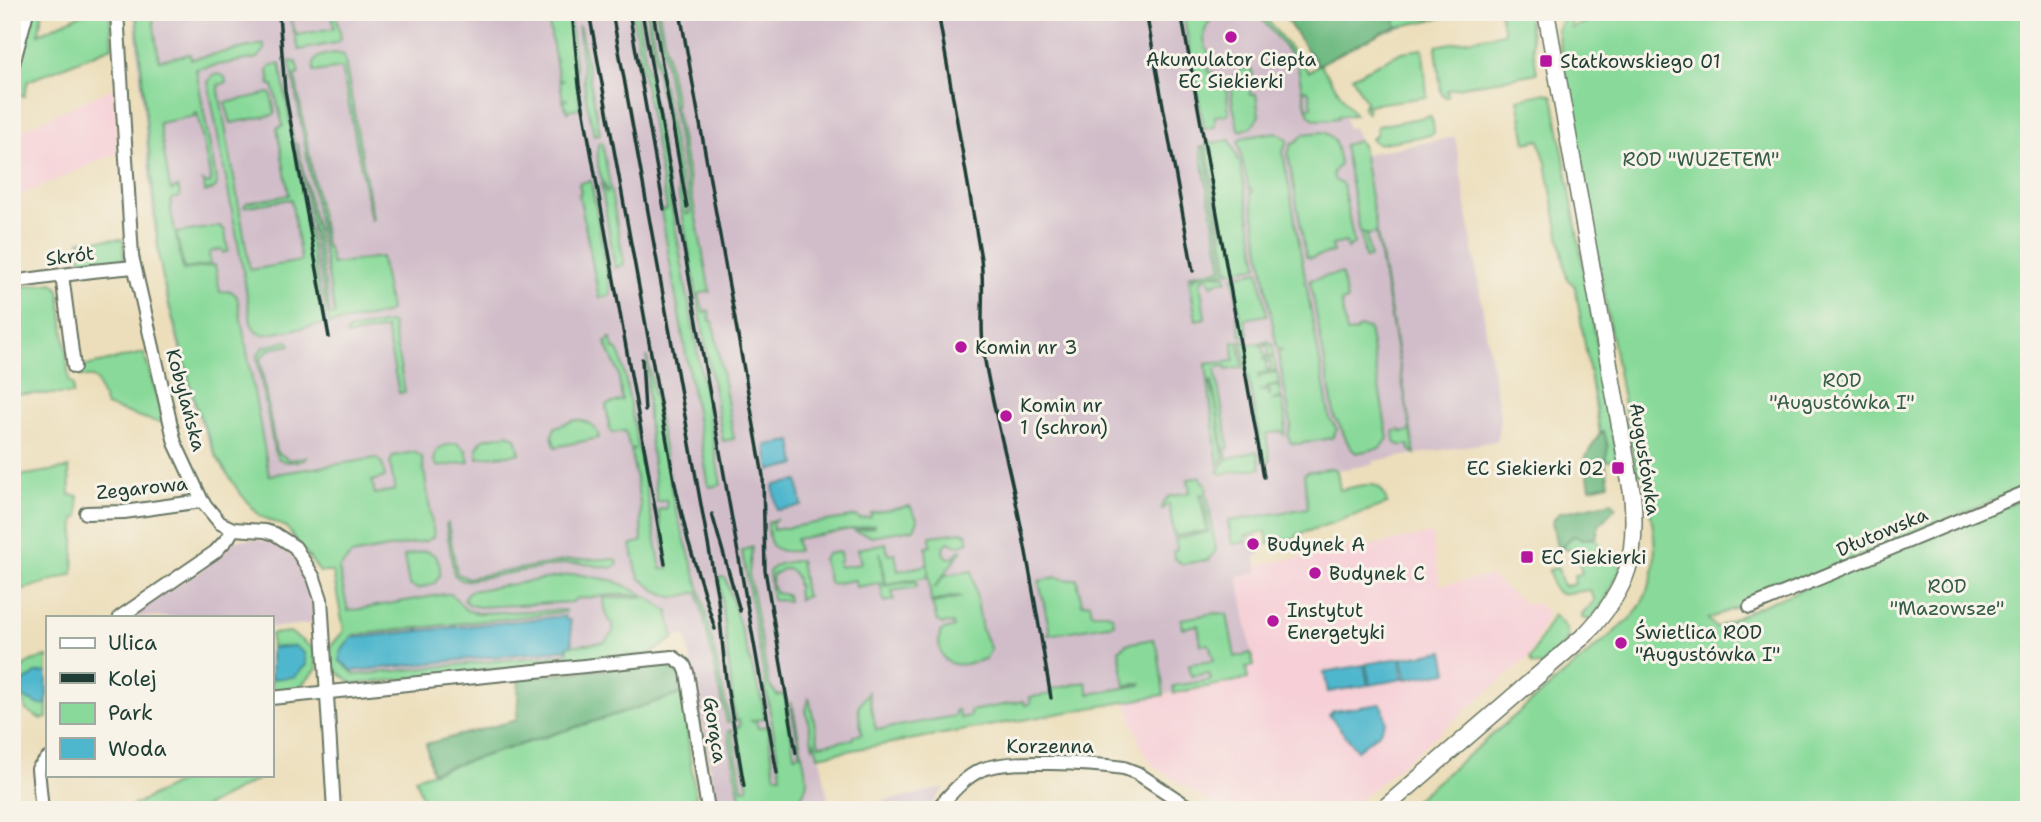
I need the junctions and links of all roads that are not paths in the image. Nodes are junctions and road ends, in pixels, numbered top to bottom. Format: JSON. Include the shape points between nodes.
{"nodes":[{"id":1,"x":27,"y":12,"type":"edge"},
{"id":2,"x":117,"y":12,"type":"edge"},
{"id":3,"x":1546,"y":12,"type":"edge"},
{"id":4,"x":12,"y":68,"type":"edge"},
{"id":5,"x":134,"y":267,"type":"junction"},
{"id":6,"x":62,"y":275,"type":"junction"},
{"id":7,"x":12,"y":282,"type":"edge"},
{"id":8,"x":74,"y":367,"type":"dead end"},
{"id":9,"x":2029,"y":491,"type":"edge"},
{"id":10,"x":202,"y":501,"type":"junction"},
{"id":11,"x":86,"y":513,"type":"dead end"},
{"id":12,"x":233,"y":529,"type":"junction"},
{"id":13,"x":1749,"y":607,"type":"dead end"},
{"id":14,"x":121,"y":616,"type":"edge"},
{"id":15,"x":325,"y":692,"type":"junction"},
{"id":16,"x":273,"y":698,"type":"edge"},
{"id":17,"x":43,"y":764,"type":"edge"},
{"id":18,"x":42,"y":810,"type":"edge"},
{"id":19,"x":334,"y":810,"type":"edge"},
{"id":20,"x":708,"y":810,"type":"edge"},
{"id":21,"x":936,"y":810,"type":"edge"},
{"id":22,"x":1193,"y":810,"type":"edge"},
{"id":23,"x":1382,"y":810,"type":"edge"}],
"edges":[{"from":1,"to":4,"type":"street"},
{"from":2,"to":5,"type":"street","name":"Kobylańska"},
{"from":3,"to":23,"type":"street","name":"Augustówka","via":[[1632,493],[1634,548],[1617,593],[1586,635]]},
{"from":5,"to":6,"type":"street","name":"Skrót"},
{"from":5,"to":10,"type":"street","name":"Kobylańska","via":[[176,443]]},
{"from":6,"to":7,"type":"street","name":"Skrót"},
{"from":6,"to":8,"type":"street"},
{"from":9,"to":13,"type":"street","name":"Dłutowska"},
{"from":10,"to":11,"type":"street","name":"Zegarowa"},
{"from":10,"to":12,"type":"street","name":"Kobylańska","via":[[220,523]]},
{"from":12,"to":14,"type":"street","via":[[215,552]]},
{"from":12,"to":15,"type":"street","via":[[265,531],[285,539],[308,566],[321,600]]},
{"from":15,"to":16,"type":"street"},
{"from":15,"to":19,"type":"street"},
{"from":15,"to":20,"type":"street","name":"Gorąca","via":[[666,656],[678,659],[687,672]]},
{"from":17,"to":18,"type":"street"},
{"from":21,"to":22,"type":"street","name":"Korzenna","via":[[975,773],[1017,764],[1124,768]]}]}
